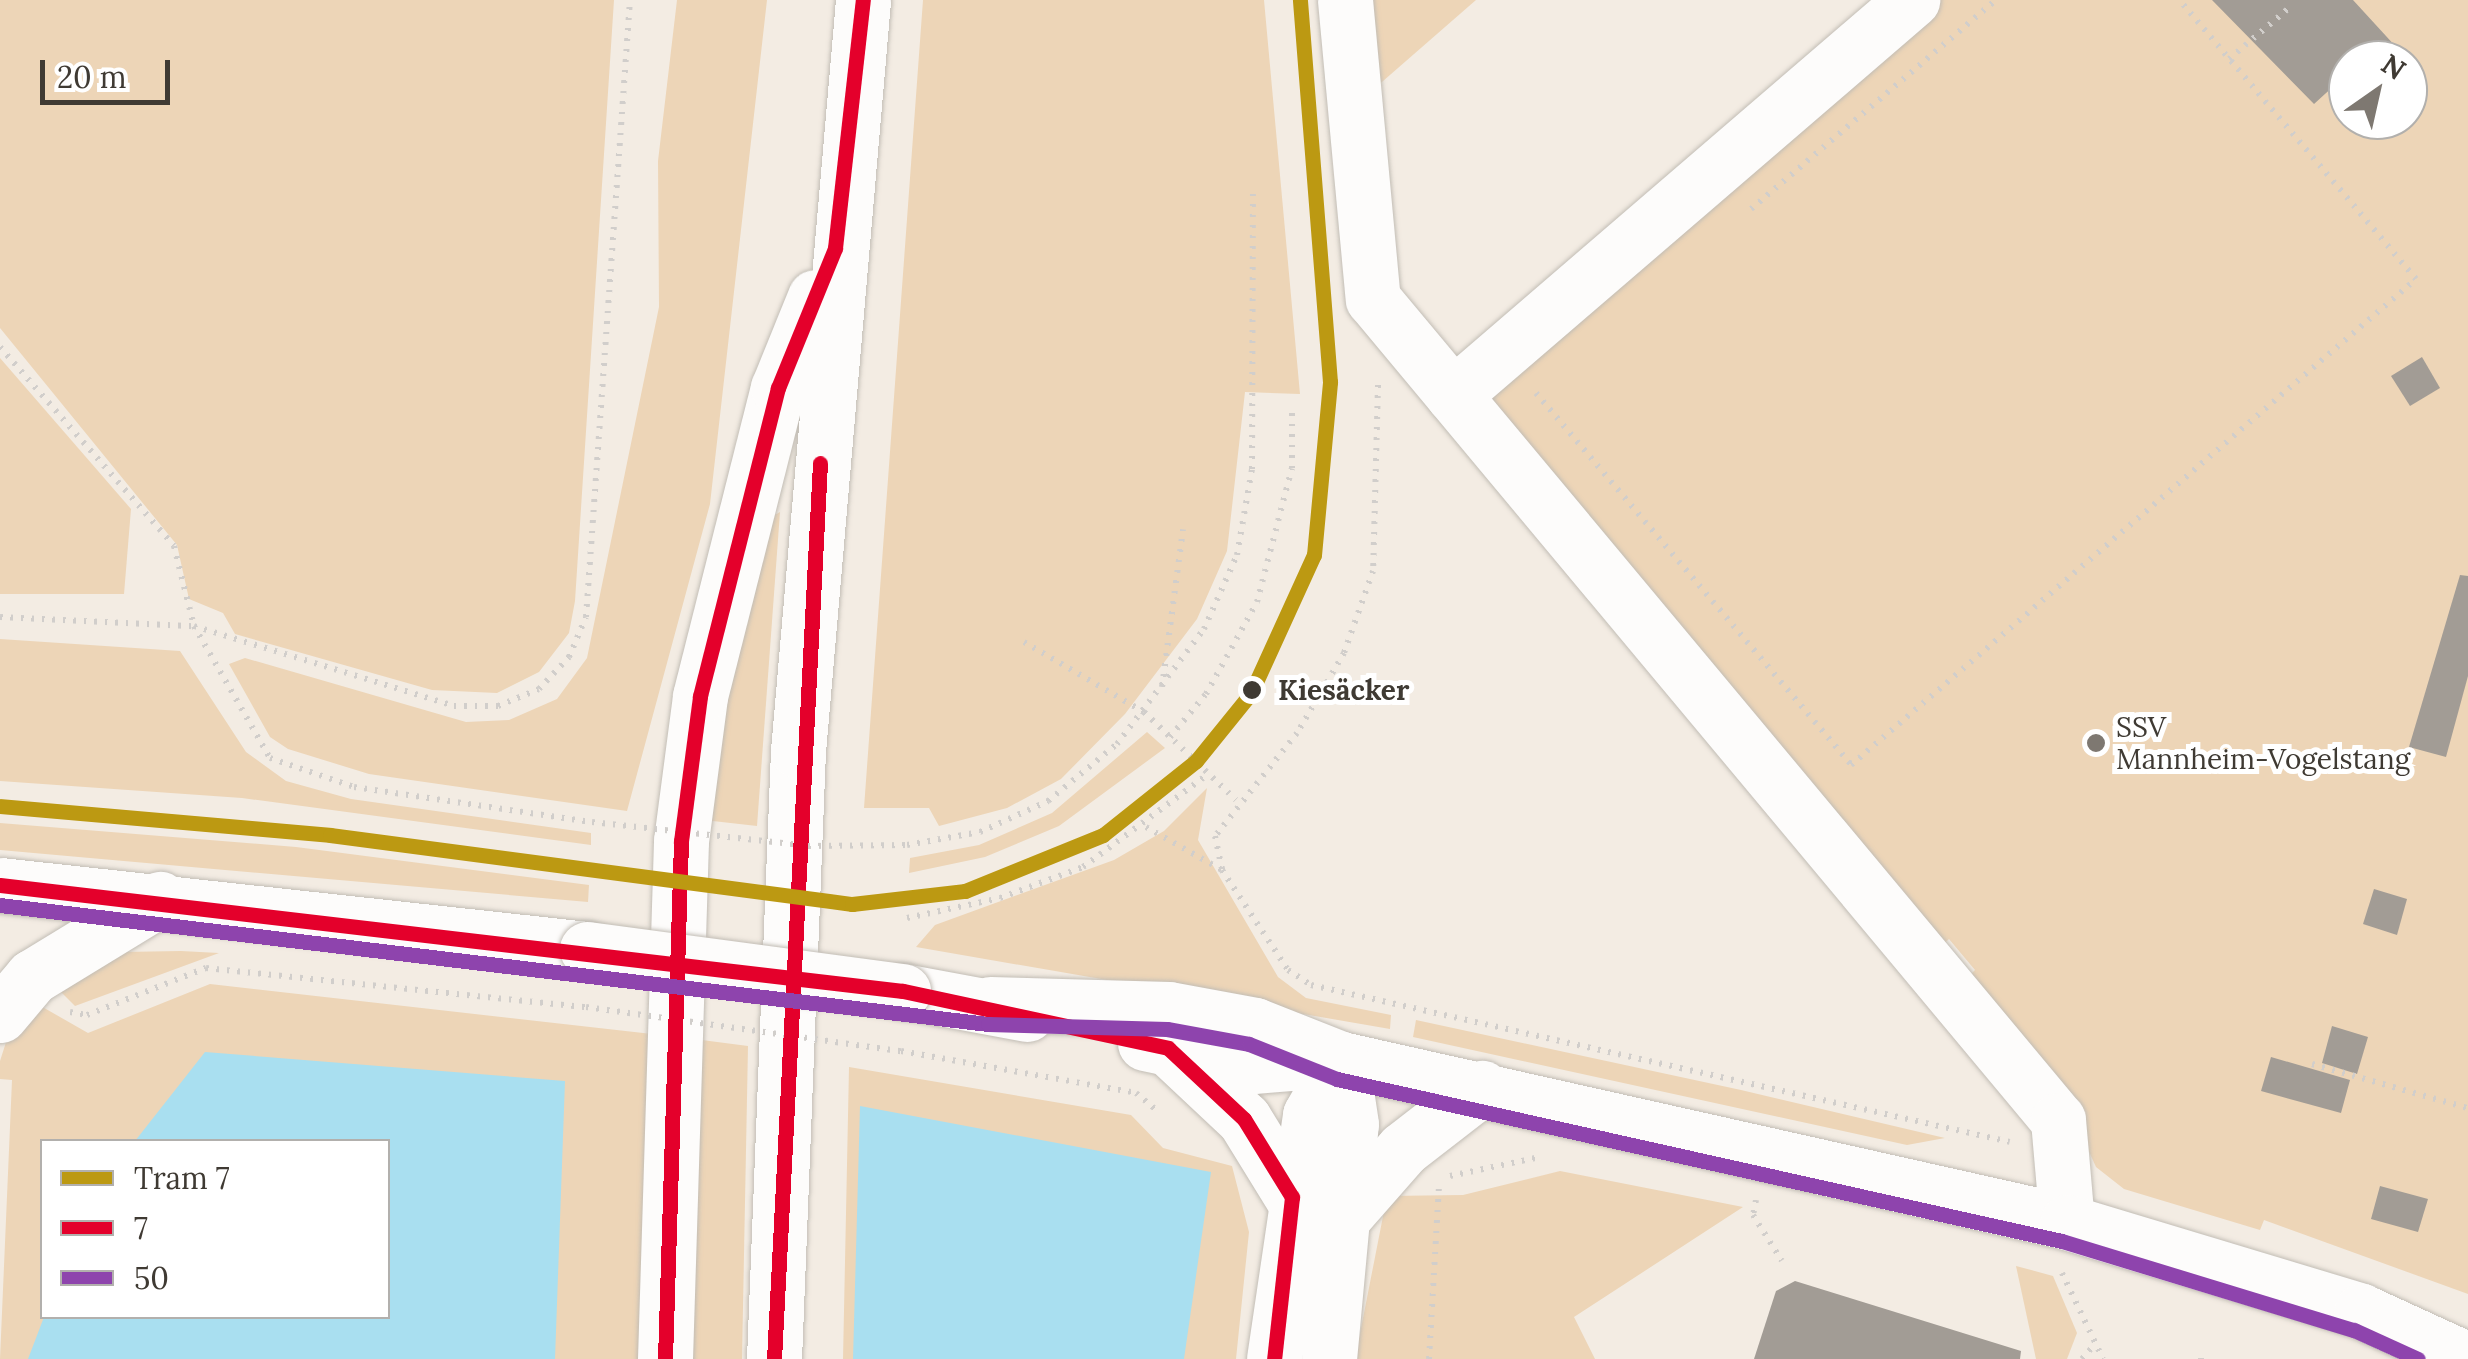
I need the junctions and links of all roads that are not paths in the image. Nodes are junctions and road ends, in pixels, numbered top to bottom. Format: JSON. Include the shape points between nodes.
{"nodes":[{"id":1,"x":862,"y":0,"type":"edge"},
{"id":2,"x":1346,"y":0,"type":"edge"},
{"id":3,"x":1912,"y":0,"type":"edge"},
{"id":4,"x":835,"y":248,"type":"junction"},
{"id":5,"x":1453,"y":394,"type":"junction"},
{"id":6,"x":0,"y":885,"type":"edge"},
{"id":7,"x":160,"y":899,"type":"junction"},
{"id":8,"x":16,"y":996,"type":"edge"},
{"id":9,"x":990,"y":1004,"type":"junction"},
{"id":10,"x":1168,"y":1048,"type":"junction"},
{"id":11,"x":1341,"y":1059,"type":"junction"},
{"id":12,"x":1482,"y":1088,"type":"junction"},
{"id":13,"x":1292,"y":1196,"type":"junction"},
{"id":14,"x":1347,"y":1213,"type":"junction"},
{"id":15,"x":2067,"y":1222,"type":"junction"},
{"id":16,"x":664,"y":1359,"type":"edge"},
{"id":17,"x":774,"y":1359,"type":"edge"},
{"id":18,"x":1274,"y":1359,"type":"edge"},
{"id":19,"x":1328,"y":1359,"type":"edge"},
{"id":20,"x":2466,"y":1359,"type":"edge"}],
"edges":[{"from":1,"to":4,"type":"main road"},
{"from":2,"to":5,"type":"main road","via":[[1372,298]]},
{"from":3,"to":5,"type":"main road"},
{"from":4,"to":16,"type":"main road","via":[[778,388],[700,696],[681,841]]},
{"from":4,"to":17,"type":"main road","via":[[798,751]]},
{"from":5,"to":15,"type":"main road","via":[[2058,1120],[2067,1164]]},
{"from":6,"to":7,"type":"main road"},
{"from":7,"to":8,"type":"main road"},
{"from":7,"to":9,"type":"main road","bridge":true},
{"from":9,"to":10,"type":"main road"},
{"from":9,"to":11,"type":"main road","via":[[1169,1009],[1255,1025]]},
{"from":10,"to":11,"type":"main road","via":[[1253,1066]]},
{"from":10,"to":13,"type":"main road","via":[[1244,1119]]},
{"from":11,"to":12,"type":"main road"},
{"from":11,"to":13,"type":"main road","via":[[1310,1115]]},
{"from":11,"to":14,"type":"main road","via":[[1352,1124]]},
{"from":12,"to":14,"type":"main road","via":[[1403,1149]]},
{"from":12,"to":15,"type":"main road"},
{"from":13,"to":18,"type":"main road"},
{"from":14,"to":19,"type":"main road"},
{"from":15,"to":20,"type":"main road","via":[[2361,1311]]}]}
